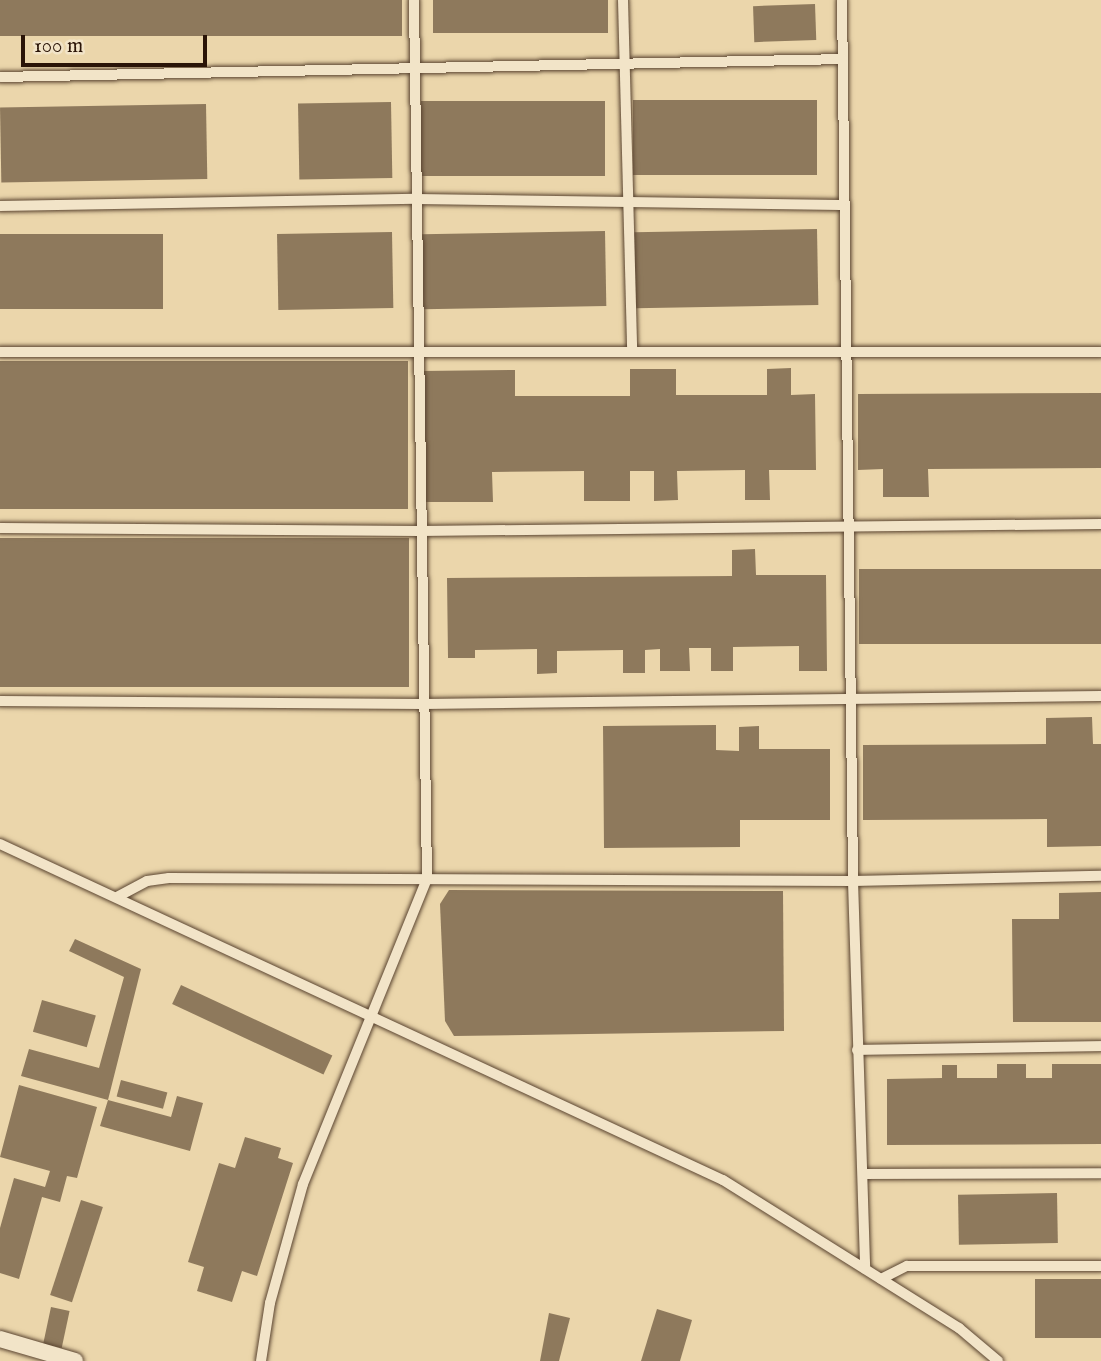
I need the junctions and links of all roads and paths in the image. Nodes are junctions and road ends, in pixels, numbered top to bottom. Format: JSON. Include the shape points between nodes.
{"nodes":[{"id":1,"x":414,"y":0,"type":"edge"},
{"id":2,"x":623,"y":0,"type":"edge"},
{"id":3,"x":842,"y":0,"type":"edge"},
{"id":4,"x":842,"y":58,"type":"junction"},
{"id":5,"x":623,"y":63,"type":"junction"},
{"id":6,"x":415,"y":67,"type":"junction"},
{"id":7,"x":0,"y":78,"type":"edge"},
{"id":8,"x":416,"y":199,"type":"junction"},
{"id":9,"x":626,"y":202,"type":"junction"},
{"id":10,"x":841,"y":205,"type":"junction"},
{"id":11,"x":0,"y":206,"type":"edge"},
{"id":12,"x":418,"y":351,"type":"junction"},
{"id":13,"x":0,"y":352,"type":"edge"},
{"id":14,"x":632,"y":352,"type":"junction"},
{"id":15,"x":1101,"y":352,"type":"edge"},
{"id":16,"x":846,"y":354,"type":"junction"},
{"id":17,"x":1101,"y":524,"type":"edge"},
{"id":18,"x":849,"y":526,"type":"junction"},
{"id":19,"x":0,"y":528,"type":"edge"},
{"id":20,"x":420,"y":531,"type":"junction"},
{"id":21,"x":851,"y":696,"type":"junction"},
{"id":22,"x":1101,"y":696,"type":"edge"},
{"id":23,"x":0,"y":701,"type":"edge"},
{"id":24,"x":423,"y":704,"type":"junction"},
{"id":25,"x":0,"y":844,"type":"edge"},
{"id":26,"x":1101,"y":876,"type":"edge"},
{"id":27,"x":427,"y":878,"type":"junction"},
{"id":28,"x":853,"y":881,"type":"junction"},
{"id":29,"x":117,"y":897,"type":"junction"},
{"id":30,"x":374,"y":1017,"type":"junction"},
{"id":31,"x":1101,"y":1046,"type":"edge"},
{"id":32,"x":857,"y":1050,"type":"junction"},
{"id":33,"x":1101,"y":1173,"type":"edge"},
{"id":34,"x":866,"y":1174,"type":"junction"},
{"id":35,"x":1101,"y":1266,"type":"edge"},
{"id":36,"x":865,"y":1269,"type":"junction"},
{"id":37,"x":881,"y":1279,"type":"junction"},
{"id":38,"x":0,"y":1339,"type":"edge"},
{"id":39,"x":75,"y":1361,"type":"edge"},
{"id":40,"x":261,"y":1361,"type":"edge"},
{"id":41,"x":998,"y":1361,"type":"edge"}],
"edges":[{"from":1,"to":6,"type":"street"},
{"from":2,"to":5,"type":"street"},
{"from":3,"to":4,"type":"street"},
{"from":4,"to":5,"type":"street"},
{"from":4,"to":10,"type":"street"},
{"from":5,"to":6,"type":"street"},
{"from":5,"to":9,"type":"street"},
{"from":6,"to":7,"type":"street"},
{"from":6,"to":8,"type":"street"},
{"from":8,"to":9,"type":"street"},
{"from":8,"to":11,"type":"street"},
{"from":8,"to":12,"type":"street"},
{"from":9,"to":10,"type":"street"},
{"from":9,"to":14,"type":"street"},
{"from":10,"to":16,"type":"street"},
{"from":12,"to":13,"type":"street"},
{"from":12,"to":14,"type":"street"},
{"from":12,"to":20,"type":"street"},
{"from":14,"to":16,"type":"street"},
{"from":15,"to":16,"type":"street"},
{"from":16,"to":18,"type":"street"},
{"from":17,"to":18,"type":"street"},
{"from":18,"to":20,"type":"street"},
{"from":18,"to":21,"type":"street"},
{"from":19,"to":20,"type":"street"},
{"from":20,"to":24,"type":"street"},
{"from":21,"to":22,"type":"street"},
{"from":21,"to":24,"type":"street"},
{"from":21,"to":28,"type":"street"},
{"from":23,"to":24,"type":"street"},
{"from":24,"to":27,"type":"street"},
{"from":25,"to":29,"type":"street"},
{"from":26,"to":28,"type":"street"},
{"from":27,"to":28,"type":"street"},
{"from":27,"to":29,"type":"street","via":[[169,878],[146,880]]},
{"from":27,"to":30,"type":"street"},
{"from":28,"to":32,"type":"street"},
{"from":29,"to":30,"type":"street"},
{"from":30,"to":36,"type":"street","via":[[723,1180]]},
{"from":30,"to":40,"type":"street","via":[[303,1184],[270,1303]]},
{"from":31,"to":32,"type":"street"},
{"from":32,"to":34,"type":"street"},
{"from":33,"to":34,"type":"street"},
{"from":34,"to":36,"type":"street"},
{"from":35,"to":37,"type":"street","via":[[907,1266]]},
{"from":36,"to":37,"type":"street"},
{"from":37,"to":41,"type":"street","via":[[959,1328]]},
{"from":38,"to":39,"type":"street"}]}
